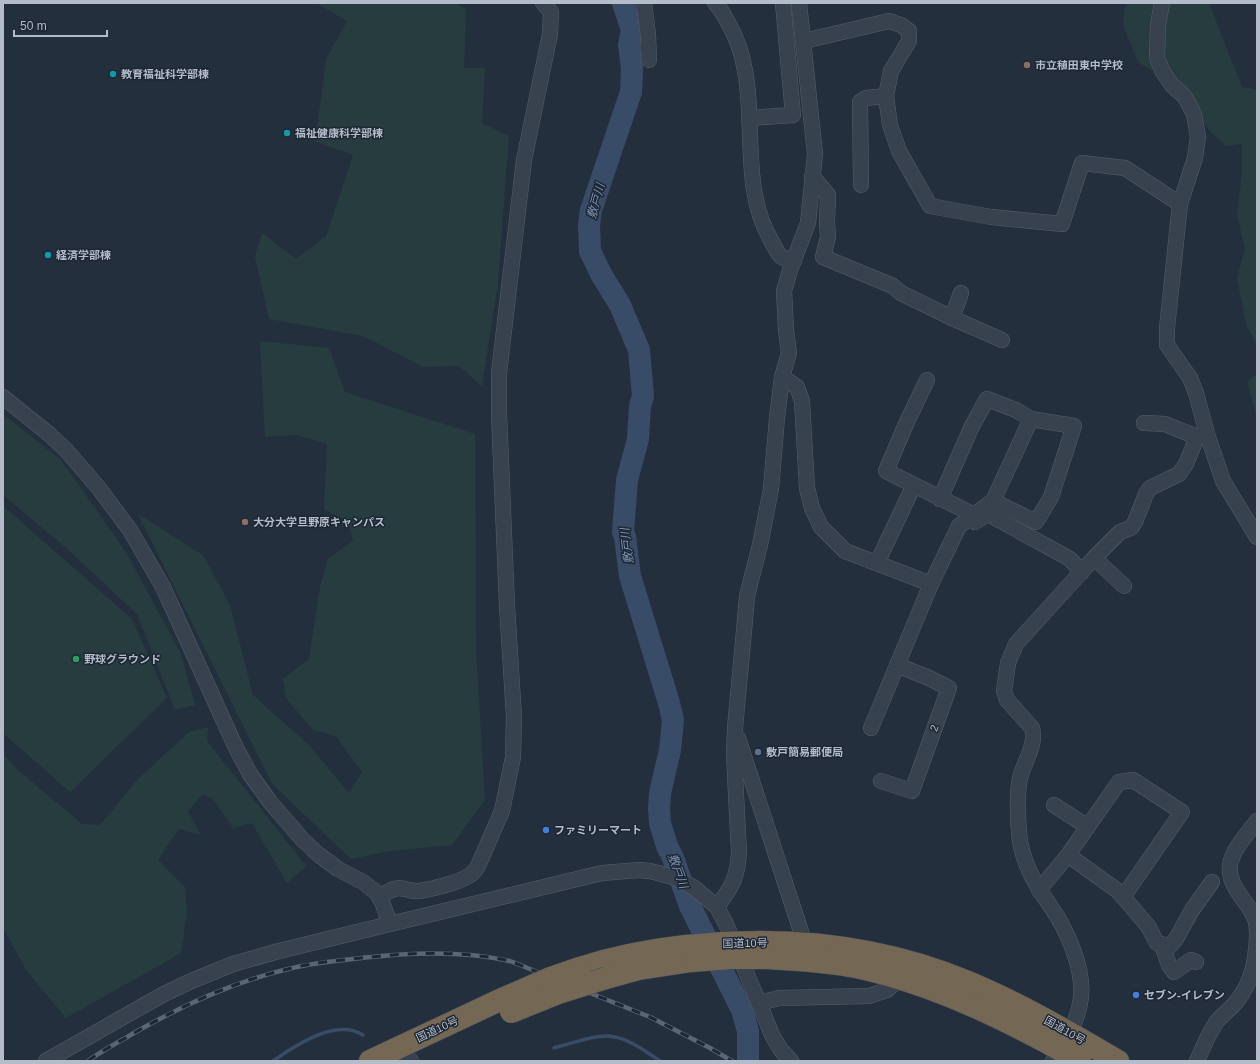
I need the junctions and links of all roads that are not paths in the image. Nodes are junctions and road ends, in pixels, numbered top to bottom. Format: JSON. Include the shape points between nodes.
{"nodes":[{"id":1,"x":543,"y":3,"type":"edge"},
{"id":2,"x":644,"y":3,"type":"edge"},
{"id":3,"x":715,"y":3,"type":"edge"},
{"id":4,"x":783,"y":3,"type":"edge"},
{"id":5,"x":799,"y":3,"type":"edge"},
{"id":6,"x":1162,"y":3,"type":"edge"},
{"id":7,"x":804,"y":41,"type":"junction"},
{"id":8,"x":649,"y":60,"type":"dead end"},
{"id":9,"x":886,"y":96,"type":"junction"},
{"id":10,"x":749,"y":118,"type":"junction"},
{"id":11,"x":812,"y":176,"type":"junction"},
{"id":12,"x":861,"y":185,"type":"dead end"},
{"id":13,"x":1180,"y":204,"type":"junction"},
{"id":14,"x":794,"y":261,"type":"junction"},
{"id":15,"x":961,"y":293,"type":"dead end"},
{"id":16,"x":952,"y":318,"type":"junction"},
{"id":17,"x":1002,"y":340,"type":"dead end"},
{"id":18,"x":782,"y":377,"type":"junction"},
{"id":19,"x":927,"y":380,"type":"dead end"},
{"id":20,"x":3,"y":397,"type":"edge"},
{"id":21,"x":1031,"y":419,"type":"junction"},
{"id":22,"x":1144,"y":423,"type":"dead end"},
{"id":23,"x":1202,"y":435,"type":"junction"},
{"id":24,"x":914,"y":486,"type":"junction"},
{"id":25,"x":940,"y":499,"type":"junction"},
{"id":26,"x":993,"y":501,"type":"junction"},
{"id":27,"x":971,"y":517,"type":"junction"},
{"id":28,"x":1257,"y":537,"type":"edge"},
{"id":29,"x":1094,"y":558,"type":"junction"},
{"id":30,"x":877,"y":563,"type":"junction"},
{"id":31,"x":1082,"y":572,"type":"junction"},
{"id":32,"x":931,"y":584,"type":"junction"},
{"id":33,"x":1124,"y":586,"type":"dead end"},
{"id":34,"x":897,"y":665,"type":"junction"},
{"id":35,"x":735,"y":728,"type":"junction"},
{"id":36,"x":871,"y":728,"type":"dead end"},
{"id":37,"x":881,"y":781,"type":"dead end"},
{"id":38,"x":1054,"y":805,"type":"dead end"},
{"id":39,"x":1257,"y":821,"type":"edge"},
{"id":40,"x":1088,"y":827,"type":"junction"},
{"id":41,"x":1068,"y":855,"type":"junction"},
{"id":42,"x":1212,"y":882,"type":"dead end"},
{"id":43,"x":1039,"y":890,"type":"junction"},
{"id":44,"x":379,"y":897,"type":"junction"},
{"id":45,"x":1123,"y":897,"type":"junction"},
{"id":46,"x":717,"y":907,"type":"junction"},
{"id":47,"x":390,"y":924,"type":"junction"},
{"id":48,"x":805,"y":944,"type":"junction"},
{"id":49,"x":1162,"y":944,"type":"junction"},
{"id":50,"x":764,"y":950,"type":"junction"},
{"id":51,"x":689,"y":953,"type":"junction"},
{"id":52,"x":1196,"y":962,"type":"dead end"},
{"id":53,"x":899,"y":979,"type":"junction"},
{"id":54,"x":759,"y":1003,"type":"junction"},
{"id":55,"x":507,"y":1005,"type":"junction"},
{"id":56,"x":1061,"y":1048,"type":"edge"},
{"id":57,"x":406,"y":1056,"type":"edge"},
{"id":58,"x":46,"y":1061,"type":"edge"},
{"id":59,"x":370,"y":1061,"type":"edge"},
{"id":60,"x":790,"y":1061,"type":"edge"},
{"id":61,"x":1080,"y":1061,"type":"edge"},
{"id":62,"x":1118,"y":1061,"type":"edge"},
{"id":63,"x":1198,"y":1061,"type":"edge"}],
"edges":[{"from":1,"to":44,"type":"street","via":[[551,12],[550,34],[524,160],[499,373],[507,606],[514,717],[511,770],[499,820],[474,872],[457,881],[419,891],[393,889]]},
{"from":2,"to":8,"type":"street"},
{"from":3,"to":10,"type":"street","via":[[734,31],[742,53]]},
{"from":4,"to":10,"type":"street","via":[[794,115]]},
{"from":5,"to":7,"type":"street"},
{"from":6,"to":13,"type":"street","via":[[1158,25],[1158,58],[1163,72],[1185,97],[1194,114],[1198,137],[1195,158]]},
{"from":7,"to":9,"type":"street","via":[[889,21],[910,31],[909,41],[891,71]]},
{"from":7,"to":11,"type":"street","via":[[815,154]]},
{"from":9,"to":12,"type":"street","via":[[866,98],[860,102]]},
{"from":9,"to":13,"type":"street","via":[[890,125],[899,150],[930,206],[990,217],[1062,224],[1082,163],[1125,168]]},
{"from":10,"to":14,"type":"street","via":[[755,198],[762,222],[781,257]]},
{"from":11,"to":14,"type":"street","via":[[808,222]]},
{"from":11,"to":16,"type":"street","via":[[828,195],[828,237],[823,257],[893,286],[901,293]]},
{"from":13,"to":23,"type":"street","via":[[1167,345],[1190,378],[1196,393]]},
{"from":14,"to":18,"type":"street","via":[[784,291],[789,353]]},
{"from":15,"to":16,"type":"street"},
{"from":16,"to":17,"type":"street"},
{"from":18,"to":30,"type":"street","via":[[797,387],[802,401],[807,488],[812,508],[821,527],[845,551]]},
{"from":18,"to":35,"type":"street","via":[[771,489],[747,596]]},
{"from":19,"to":24,"type":"street","via":[[886,472]]},
{"from":20,"to":44,"type":"street","via":[[66,450],[130,530],[163,586],[236,748],[250,774],[270,802],[319,855],[338,870],[369,886]]},
{"from":21,"to":25,"type":"street","via":[[987,399],[972,426]]},
{"from":21,"to":26,"type":"street"},
{"from":21,"to":26,"type":"street","via":[[1074,426],[1051,497],[1036,522]]},
{"from":22,"to":23,"type":"street","via":[[1165,424]]},
{"from":23,"to":28,"type":"street","via":[[1223,481]]},
{"from":23,"to":29,"type":"street","via":[[1179,474],[1150,488],[1131,528],[1120,532]]},
{"from":24,"to":25,"type":"street"},
{"from":24,"to":30,"type":"street"},
{"from":25,"to":27,"type":"street"},
{"from":26,"to":27,"type":"street"},
{"from":27,"to":31,"type":"street","via":[[975,522],[988,514],[1070,559]]},
{"from":27,"to":32,"type":"street","via":[[959,526]]},
{"from":29,"to":31,"type":"street"},
{"from":29,"to":33,"type":"street"},
{"from":30,"to":32,"type":"street"},
{"from":31,"to":43,"type":"street","via":[[1016,644],[1008,663],[1004,691],[1007,700],[1033,732],[1033,742],[1020,778],[1019,833],[1026,862]]},
{"from":32,"to":34,"type":"street"},
{"from":34,"to":36,"type":"street"},
{"from":34,"to":37,"type":"street","name":"2","via":[[948,688],[912,791]]},
{"from":35,"to":46,"type":"street","via":[[738,866],[735,879]]},
{"from":35,"to":48,"type":"street"},
{"from":38,"to":40,"type":"street"},
{"from":39,"to":63,"type":"street","via":[[1240,844],[1230,864],[1231,876],[1252,912],[1256,927],[1253,967],[1245,989],[1216,1024]]},
{"from":40,"to":41,"type":"street"},
{"from":40,"to":45,"type":"street","via":[[1119,782],[1133,780],[1182,812]]},
{"from":41,"to":43,"type":"street"},
{"from":41,"to":45,"type":"street"},
{"from":42,"to":49,"type":"street","via":[[1176,939],[1170,946]]},
{"from":43,"to":56,"type":"street","via":[[1055,912],[1071,945],[1079,970],[1081,998]]},
{"from":44,"to":47,"type":"street"},
{"from":45,"to":49,"type":"street","via":[[1148,926],[1157,944]]},
{"from":46,"to":47,"type":"street","via":[[693,887],[673,877],[650,870],[639,870],[602,873]]},
{"from":46,"to":54,"type":"street"},
{"from":47,"to":58,"type":"street","via":[[250,959],[213,972],[162,995]]},
{"from":48,"to":50,"type":"highway","name":"国道10号"},
{"from":48,"to":56,"type":"highway","name":"国道10号","via":[[854,950],[949,974],[1020,1006]]},
{"from":49,"to":52,"type":"street","via":[[1174,972],[1191,960]]},
{"from":50,"to":51,"type":"highway","name":"国道10号","bridge":true,"via":[[731,958]]},
{"from":50,"to":53,"type":"highway","name":"国道10号"},
{"from":51,"to":55,"type":"highway","name":"国道10号","bridge":true,"via":[[558,993]]},
{"from":51,"to":55,"type":"highway","name":"国道10号","bridge":true,"via":[[626,955],[580,968],[548,979]]},
{"from":53,"to":54,"type":"street","via":[[887,990],[870,996],[779,998]]},
{"from":53,"to":56,"type":"highway","name":"国道10号","via":[[942,993]]},
{"from":54,"to":60,"type":"street","via":[[780,1050]]},
{"from":55,"to":57,"type":"highway","name":"国道10号"},
{"from":56,"to":61,"type":"highway","name":"国道10号"},
{"from":56,"to":62,"type":"highway","name":"国道10号"},
{"from":57,"to":59,"type":"highway","name":"国道10号"}]}
